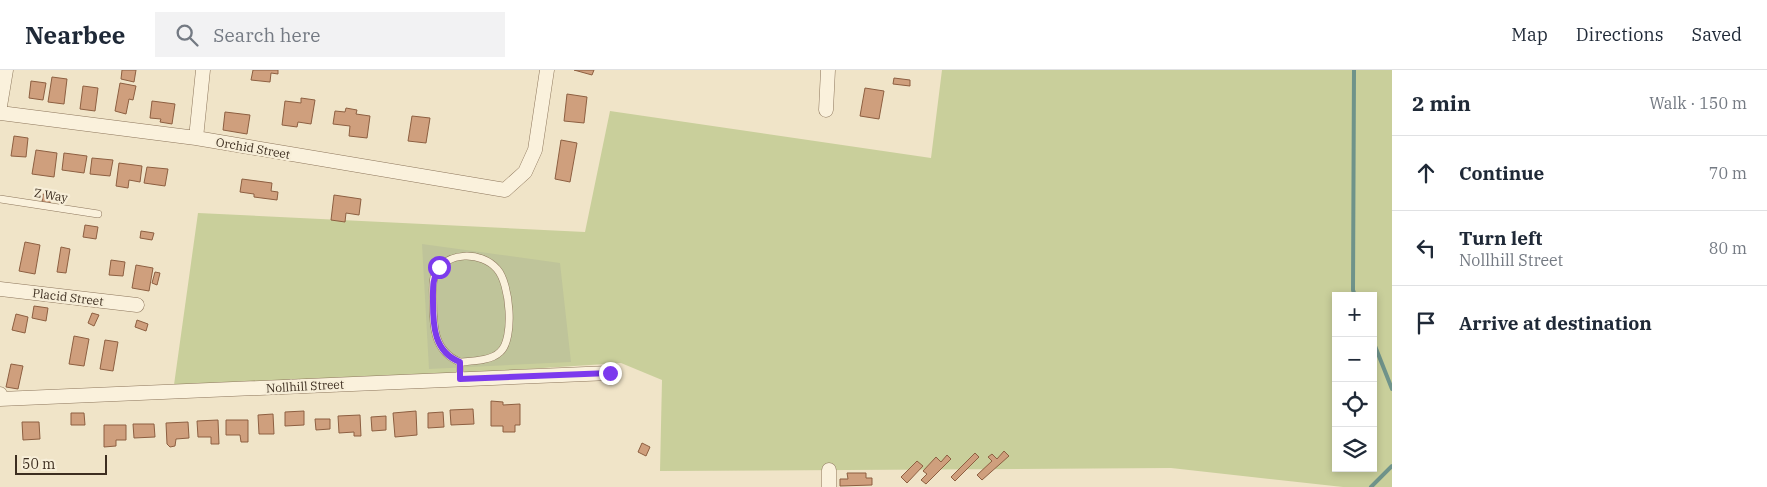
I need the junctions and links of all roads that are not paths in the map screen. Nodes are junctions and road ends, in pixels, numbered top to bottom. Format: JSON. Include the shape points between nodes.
{"nodes":[{"id":1,"x":6,"y":70,"type":"edge"},
{"id":2,"x":203,"y":70,"type":"edge"},
{"id":3,"x":547,"y":70,"type":"edge"},
{"id":4,"x":828,"y":70,"type":"edge"},
{"id":5,"x":0,"y":106,"type":"edge"},
{"id":6,"x":826,"y":110,"type":"dead end"},
{"id":7,"x":0,"y":113,"type":"edge"},
{"id":8,"x":196,"y":138,"type":"junction"},
{"id":9,"x":0,"y":198,"type":"edge"},
{"id":10,"x":98,"y":214,"type":"dead end"},
{"id":11,"x":0,"y":288,"type":"edge"},
{"id":12,"x":137,"y":305,"type":"dead end"},
{"id":13,"x":460,"y":362,"type":"junction"},
{"id":14,"x":610,"y":373,"type":"dead end"},
{"id":15,"x":460,"y":379,"type":"junction"},
{"id":16,"x":0,"y":394,"type":"edge"},
{"id":17,"x":0,"y":400,"type":"edge"},
{"id":18,"x":829,"y":470,"type":"dead end"},
{"id":19,"x":829,"y":487,"type":"edge"}],
"edges":[{"from":1,"to":5,"type":"street"},
{"from":2,"to":8,"type":"street"},
{"from":3,"to":8,"type":"street","name":"Orchid Street","via":[[535,150],[525,172],[505,190]]},
{"from":4,"to":6,"type":"street"},
{"from":7,"to":8,"type":"street","name":"Orchid Street"},
{"from":9,"to":10,"type":"lane","name":"Z Way"},
{"from":11,"to":12,"type":"street","name":"Placid Street"},
{"from":13,"to":13,"type":"lane","via":[[453,360],[437,339],[433,318],[433,280],[445,262],[458,257],[472,257],[495,266],[505,282],[509,334],[504,347],[495,356]]},
{"from":13,"to":15,"type":"lane"},
{"from":14,"to":15,"type":"street","name":"Nollhill Street"},
{"from":15,"to":17,"type":"street","name":"Nollhill Street"},
{"from":16,"to":17,"type":"street"},
{"from":18,"to":19,"type":"street"}]}
